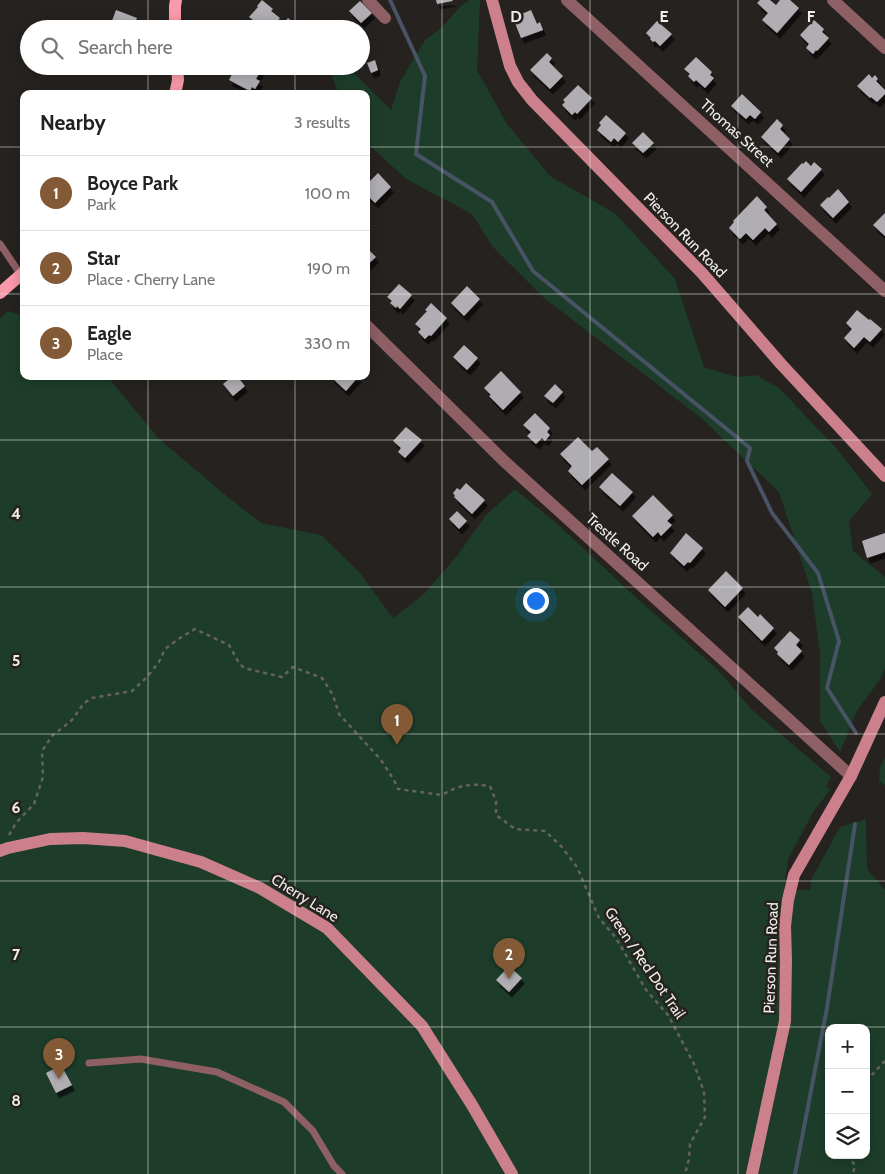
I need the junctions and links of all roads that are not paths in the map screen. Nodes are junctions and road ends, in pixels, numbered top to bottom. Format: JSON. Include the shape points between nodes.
{"nodes":[{"id":1,"x":176,"y":0,"type":"edge"},
{"id":2,"x":368,"y":0,"type":"edge"},
{"id":3,"x":492,"y":0,"type":"edge"},
{"id":4,"x":567,"y":0,"type":"edge"},
{"id":5,"x":833,"y":0,"type":"edge"},
{"id":6,"x":385,"y":18,"type":"dead end"},
{"id":7,"x":175,"y":20,"type":"edge"},
{"id":8,"x":885,"y":48,"type":"edge"},
{"id":9,"x":178,"y":75,"type":"edge"},
{"id":10,"x":177,"y":90,"type":"edge"},
{"id":11,"x":0,"y":244,"type":"edge"},
{"id":12,"x":20,"y":271,"type":"edge"},
{"id":13,"x":20,"y":276,"type":"edge"},
{"id":14,"x":885,"y":291,"type":"edge"},
{"id":15,"x":0,"y":293,"type":"edge"},
{"id":16,"x":370,"y":329,"type":"edge"},
{"id":17,"x":885,"y":476,"type":"edge"},
{"id":18,"x":885,"y":702,"type":"edge"},
{"id":19,"x":851,"y":776,"type":"junction"},
{"id":20,"x":0,"y":851,"type":"edge"},
{"id":21,"x":89,"y":1063,"type":"dead end"},
{"id":22,"x":342,"y":1174,"type":"edge"},
{"id":23,"x":512,"y":1174,"type":"edge"},
{"id":24,"x":752,"y":1174,"type":"edge"}],
"edges":[{"from":1,"to":7,"type":"main road"},
{"from":2,"to":6,"type":"street"},
{"from":3,"to":17,"type":"street","name":"Pierson Run Road","via":[[510,66],[532,100],[702,273]]},
{"from":4,"to":14,"type":"street","name":"Thomas Street"},
{"from":5,"to":8,"type":"street"},
{"from":9,"to":10,"type":"main road"},
{"from":11,"to":12,"type":"lane"},
{"from":13,"to":15,"type":"main road"},
{"from":16,"to":19,"type":"street","name":"Trestle Road","via":[[503,460]]},
{"from":18,"to":19,"type":"street","name":"Pierson Run Road"},
{"from":19,"to":24,"type":"street","name":"Pierson Run Road","via":[[794,875],[785,926],[785,1021]]},
{"from":20,"to":23,"type":"street","name":"Cherry Lane","via":[[50,839],[125,841],[201,862],[260,888],[327,928],[422,1026]]},
{"from":21,"to":22,"type":"lane","via":[[141,1059],[217,1072],[284,1102],[313,1131]]}]}
